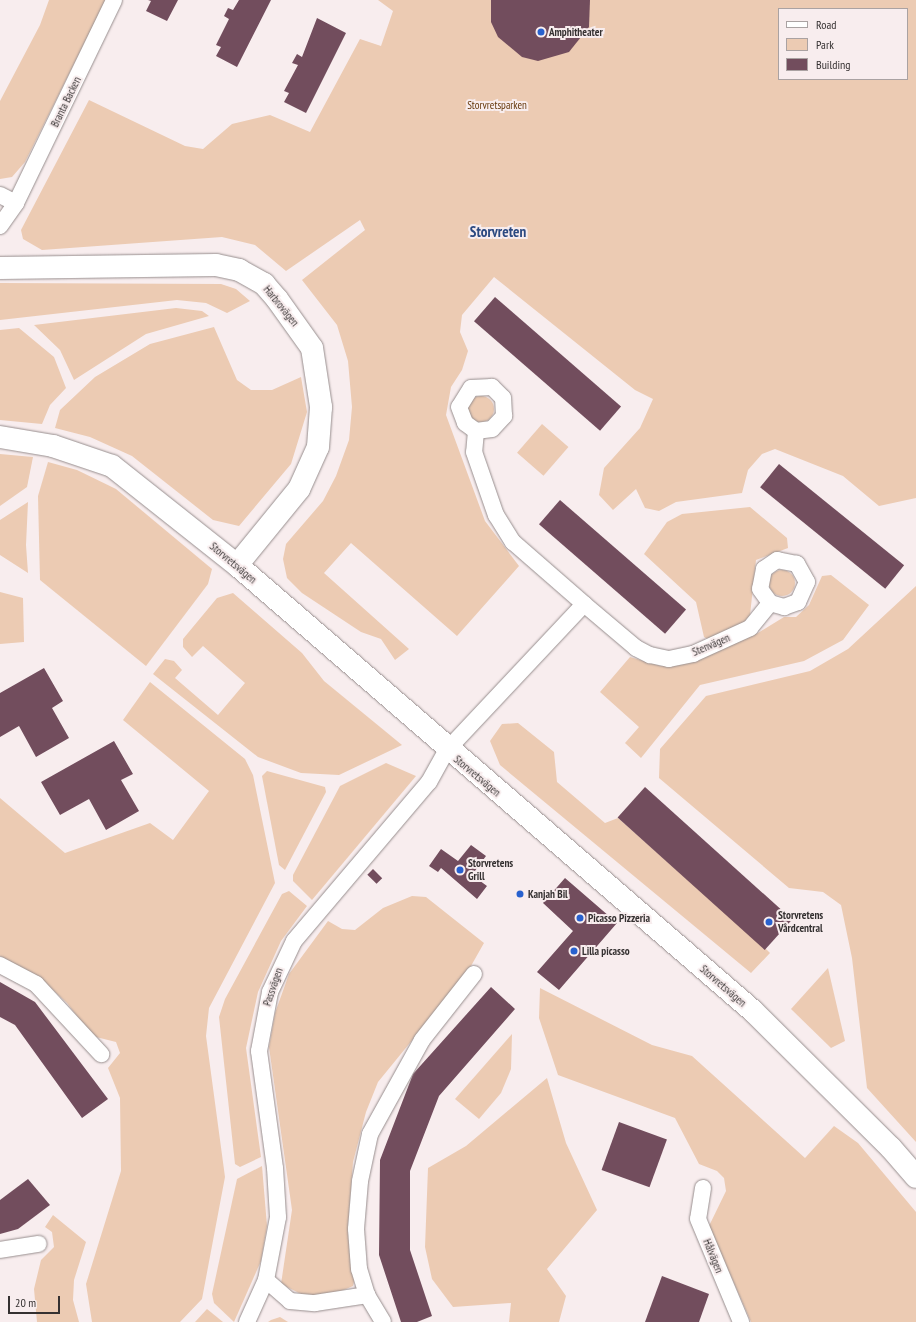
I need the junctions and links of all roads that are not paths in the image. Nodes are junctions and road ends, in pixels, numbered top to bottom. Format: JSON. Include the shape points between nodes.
{"nodes":[{"id":1,"x":114,"y":0,"type":"edge"},
{"id":2,"x":0,"y":195,"type":"edge"},
{"id":3,"x":16,"y":203,"type":"junction"},
{"id":4,"x":0,"y":226,"type":"edge"},
{"id":5,"x":0,"y":268,"type":"edge"},
{"id":6,"x":476,"y":431,"type":"dead end"},
{"id":7,"x":0,"y":437,"type":"edge"},
{"id":8,"x":237,"y":565,"type":"junction"},
{"id":9,"x":770,"y":603,"type":"dead end"},
{"id":10,"x":584,"y":604,"type":"junction"},
{"id":11,"x":447,"y":750,"type":"junction"},
{"id":12,"x":0,"y":965,"type":"edge"},
{"id":13,"x":474,"y":974,"type":"dead end"},
{"id":14,"x":101,"y":1054,"type":"dead end"},
{"id":15,"x":916,"y":1177,"type":"edge"},
{"id":16,"x":703,"y":1188,"type":"dead end"},
{"id":17,"x":39,"y":1244,"type":"dead end"},
{"id":18,"x":0,"y":1250,"type":"edge"},
{"id":19,"x":266,"y":1280,"type":"junction"},
{"id":20,"x":367,"y":1295,"type":"junction"},
{"id":21,"x":247,"y":1322,"type":"edge"},
{"id":22,"x":383,"y":1322,"type":"edge"},
{"id":23,"x":741,"y":1322,"type":"edge"}],
"edges":[{"from":1,"to":3,"type":"street","name":"Branta Backen"},
{"from":2,"to":3,"type":"street"},
{"from":3,"to":4,"type":"street","name":"Branta Backen"},
{"from":5,"to":8,"type":"street","name":"Harbrovägen","via":[[191,263],[239,270],[271,291],[312,348],[321,408],[318,447],[299,489]]},
{"from":6,"to":10,"type":"street","name":"Stenvägen","via":[[474,452],[496,515],[513,542]]},
{"from":7,"to":8,"type":"street","name":"Storvretsvägen","via":[[45,444],[112,466]]},
{"from":8,"to":11,"type":"street","name":"Storvretsvägen"},
{"from":9,"to":10,"type":"street","name":"Stenvägen","via":[[750,628],[693,654],[669,659],[650,655],[636,648]]},
{"from":10,"to":11,"type":"street"},
{"from":11,"to":15,"type":"street","name":"Storvretsvägen","via":[[753,1011],[892,1148]]},
{"from":11,"to":19,"type":"street","name":"Passvägen","via":[[429,782],[294,941],[270,992],[259,1051],[275,1168],[278,1217]]},
{"from":12,"to":14,"type":"street","via":[[36,984]]},
{"from":13,"to":20,"type":"street","via":[[422,1040],[370,1134],[360,1181],[356,1229],[359,1269]]},
{"from":16,"to":23,"type":"street","name":"Hålvägen","via":[[698,1219]]},
{"from":17,"to":18,"type":"street"},
{"from":19,"to":20,"type":"street","via":[[290,1301],[315,1303]]},
{"from":19,"to":21,"type":"street","name":"Passvägen"},
{"from":20,"to":22,"type":"street"}]}
